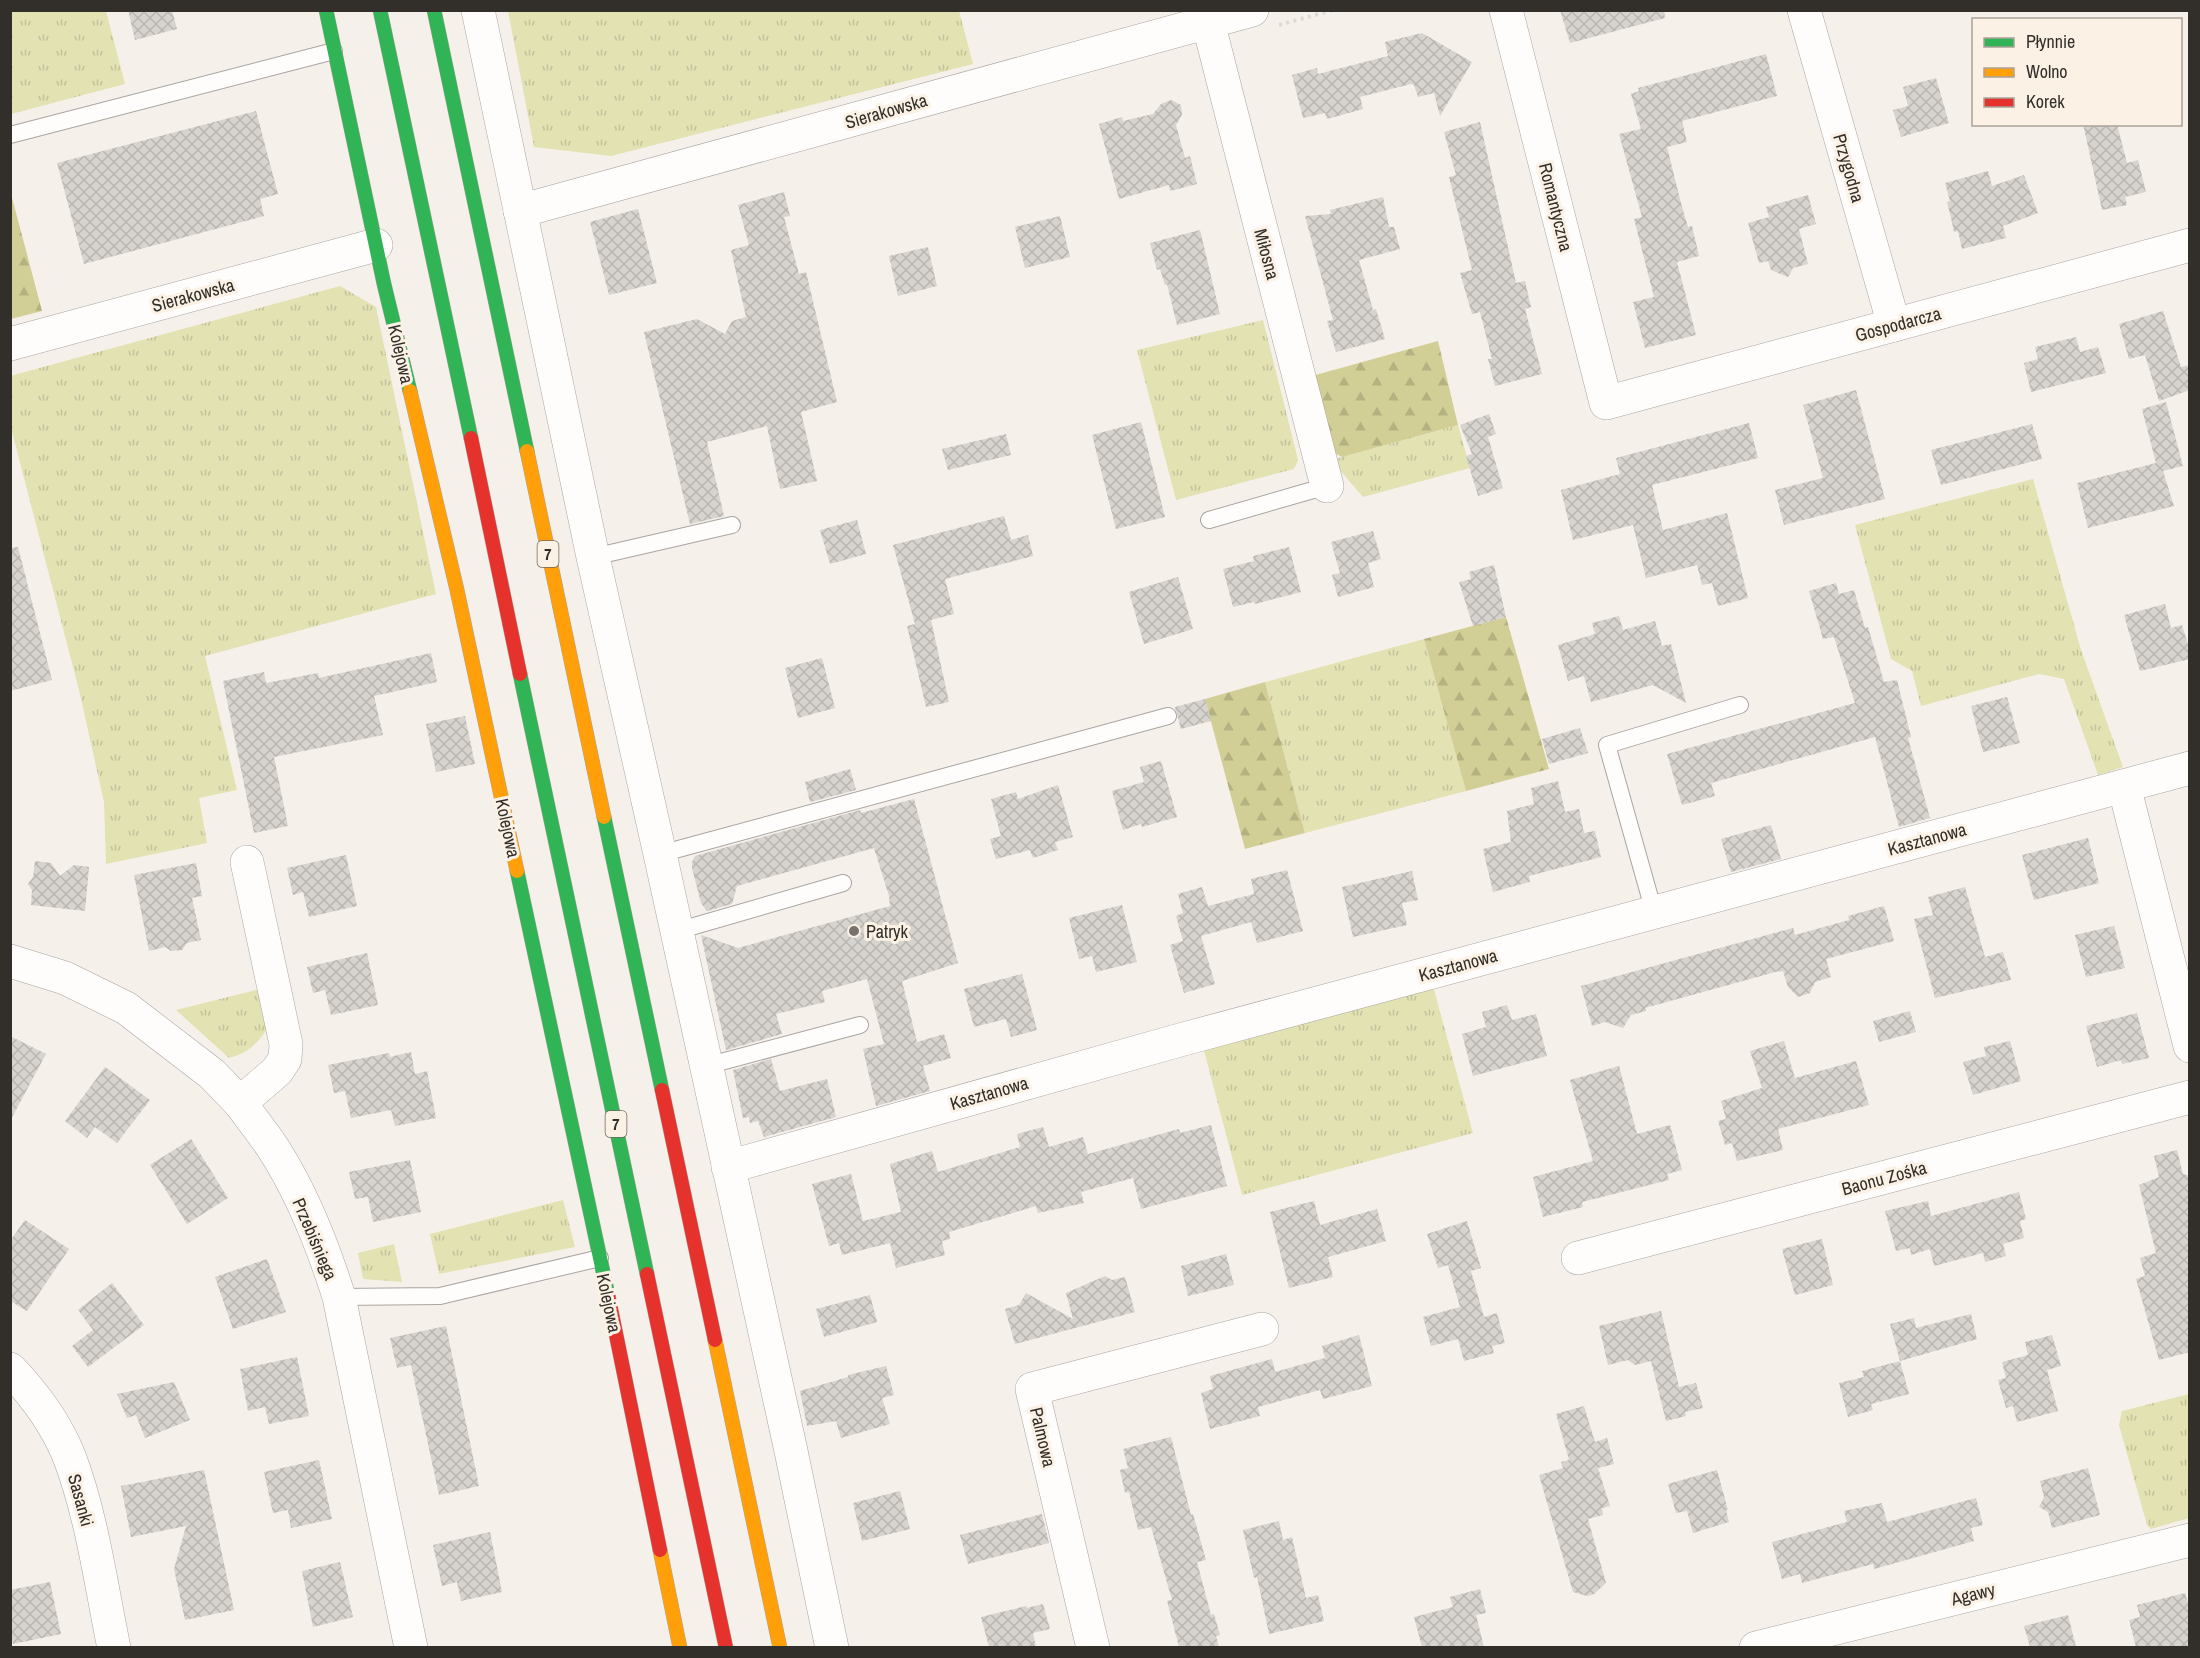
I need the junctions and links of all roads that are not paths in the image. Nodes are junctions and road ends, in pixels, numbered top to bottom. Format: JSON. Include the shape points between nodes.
{"nodes":[{"id":1,"x":326,"y":10,"type":"edge"},
{"id":2,"x":380,"y":10,"type":"edge"},
{"id":3,"x":434,"y":10,"type":"edge"},
{"id":4,"x":478,"y":10,"type":"edge"},
{"id":5,"x":1252,"y":10,"type":"edge"},
{"id":6,"x":1506,"y":10,"type":"edge"},
{"id":7,"x":1804,"y":10,"type":"edge"},
{"id":8,"x":1208,"y":22,"type":"junction"},
{"id":9,"x":334,"y":51,"type":"junction"},
{"id":10,"x":10,"y":135,"type":"edge"},
{"id":11,"x":520,"y":211,"type":"junction"},
{"id":12,"x":376,"y":245,"type":"junction"},
{"id":13,"x":2190,"y":245,"type":"edge"},
{"id":14,"x":1894,"y":325,"type":"junction"},
{"id":15,"x":10,"y":344,"type":"edge"},
{"id":16,"x":1606,"y":403,"type":"joint"},
{"id":17,"x":1327,"y":486,"type":"joint"},
{"id":18,"x":1209,"y":520,"type":"dead end"},
{"id":19,"x":732,"y":525,"type":"dead end"},
{"id":20,"x":593,"y":557,"type":"junction"},
{"id":21,"x":1740,"y":705,"type":"dead end"},
{"id":22,"x":1168,"y":716,"type":"dead end"},
{"id":23,"x":2190,"y":768,"type":"edge"},
{"id":24,"x":2124,"y":786,"type":"junction"},
{"id":25,"x":660,"y":854,"type":"junction"},
{"id":26,"x":247,"y":862,"type":"dead end"},
{"id":27,"x":843,"y":883,"type":"dead end"},
{"id":28,"x":1654,"y":912,"type":"junction"},
{"id":29,"x":677,"y":931,"type":"junction"},
{"id":30,"x":10,"y":961,"type":"edge"},
{"id":31,"x":860,"y":1025,"type":"dead end"},
{"id":32,"x":2190,"y":1046,"type":"edge"},
{"id":33,"x":706,"y":1066,"type":"junction"},
{"id":34,"x":2190,"y":1097,"type":"edge"},
{"id":35,"x":240,"y":1103,"type":"junction"},
{"id":36,"x":728,"y":1167,"type":"junction"},
{"id":37,"x":600,"y":1258,"type":"junction"},
{"id":38,"x":1578,"y":1258,"type":"dead end"},
{"id":39,"x":339,"y":1297,"type":"junction"},
{"id":40,"x":1262,"y":1329,"type":"dead end"},
{"id":41,"x":10,"y":1369,"type":"edge"},
{"id":42,"x":2190,"y":1540,"type":"edge"},
{"id":43,"x":114,"y":1647,"type":"edge"},
{"id":44,"x":411,"y":1647,"type":"edge"},
{"id":45,"x":680,"y":1647,"type":"edge"},
{"id":46,"x":726,"y":1647,"type":"edge"},
{"id":47,"x":780,"y":1647,"type":"edge"},
{"id":48,"x":832,"y":1647,"type":"edge"},
{"id":49,"x":1093,"y":1647,"type":"edge"},
{"id":50,"x":1756,"y":1647,"type":"edge"}],
"edges":[{"from":1,"to":9,"type":"main road","name":"Kolejowa"},
{"from":2,"to":46,"type":"main road","number":"7"},
{"from":3,"to":47,"type":"main road","number":"7"},
{"from":4,"to":11,"type":"street"},
{"from":5,"to":8,"type":"street","name":"Sierakowska"},
{"from":6,"to":16,"type":"street","name":"Romantyczna"},
{"from":7,"to":14,"type":"street","name":"Przygodna"},
{"from":8,"to":11,"type":"street","name":"Sierakowska"},
{"from":8,"to":17,"type":"street","name":"Miłosna"},
{"from":9,"to":10,"type":"lane"},
{"from":9,"to":12,"type":"main road","name":"Kolejowa"},
{"from":11,"to":20,"type":"street"},
{"from":12,"to":15,"type":"street","name":"Sierakowska"},
{"from":12,"to":37,"type":"main road","name":"Kolejowa","via":[[457,590]]},
{"from":13,"to":14,"type":"street","name":"Gospodarcza"},
{"from":14,"to":16,"type":"street","name":"Gospodarcza"},
{"from":17,"to":18,"type":"lane"},
{"from":19,"to":20,"type":"lane"},
{"from":20,"to":25,"type":"street"},
{"from":21,"to":28,"type":"lane","via":[[1607,745]]},
{"from":22,"to":25,"type":"lane"},
{"from":23,"to":24,"type":"street","name":"Kasztanowa"},
{"from":24,"to":28,"type":"street","name":"Kasztanowa"},
{"from":24,"to":32,"type":"street"},
{"from":25,"to":29,"type":"street"},
{"from":26,"to":35,"type":"street","via":[[286,1044],[285,1059],[277,1071]]},
{"from":27,"to":29,"type":"lane"},
{"from":28,"to":36,"type":"street","name":"Kasztanowa"},
{"from":29,"to":33,"type":"street"},
{"from":30,"to":35,"type":"street","name":"Przebiśniega","via":[[65,978],[126,1008],[212,1074]]},
{"from":31,"to":33,"type":"lane"},
{"from":33,"to":36,"type":"street"},
{"from":34,"to":38,"type":"street","name":"Baonu Zośka"},
{"from":35,"to":39,"type":"street","name":"Przebiśniega","via":[[273,1149],[304,1207]]},
{"from":36,"to":48,"type":"street"},
{"from":37,"to":39,"type":"lane","via":[[440,1296]]},
{"from":37,"to":45,"type":"main road","name":"Kolejowa"},
{"from":39,"to":44,"type":"street","name":"Przebiśniega"},
{"from":40,"to":49,"type":"street","name":"Palmowa","via":[[1032,1389]]},
{"from":41,"to":43,"type":"street","name":"Sasanki","via":[[29,1389],[69,1455],[83,1501]]},
{"from":42,"to":50,"type":"street","name":"Agawy"}]}
